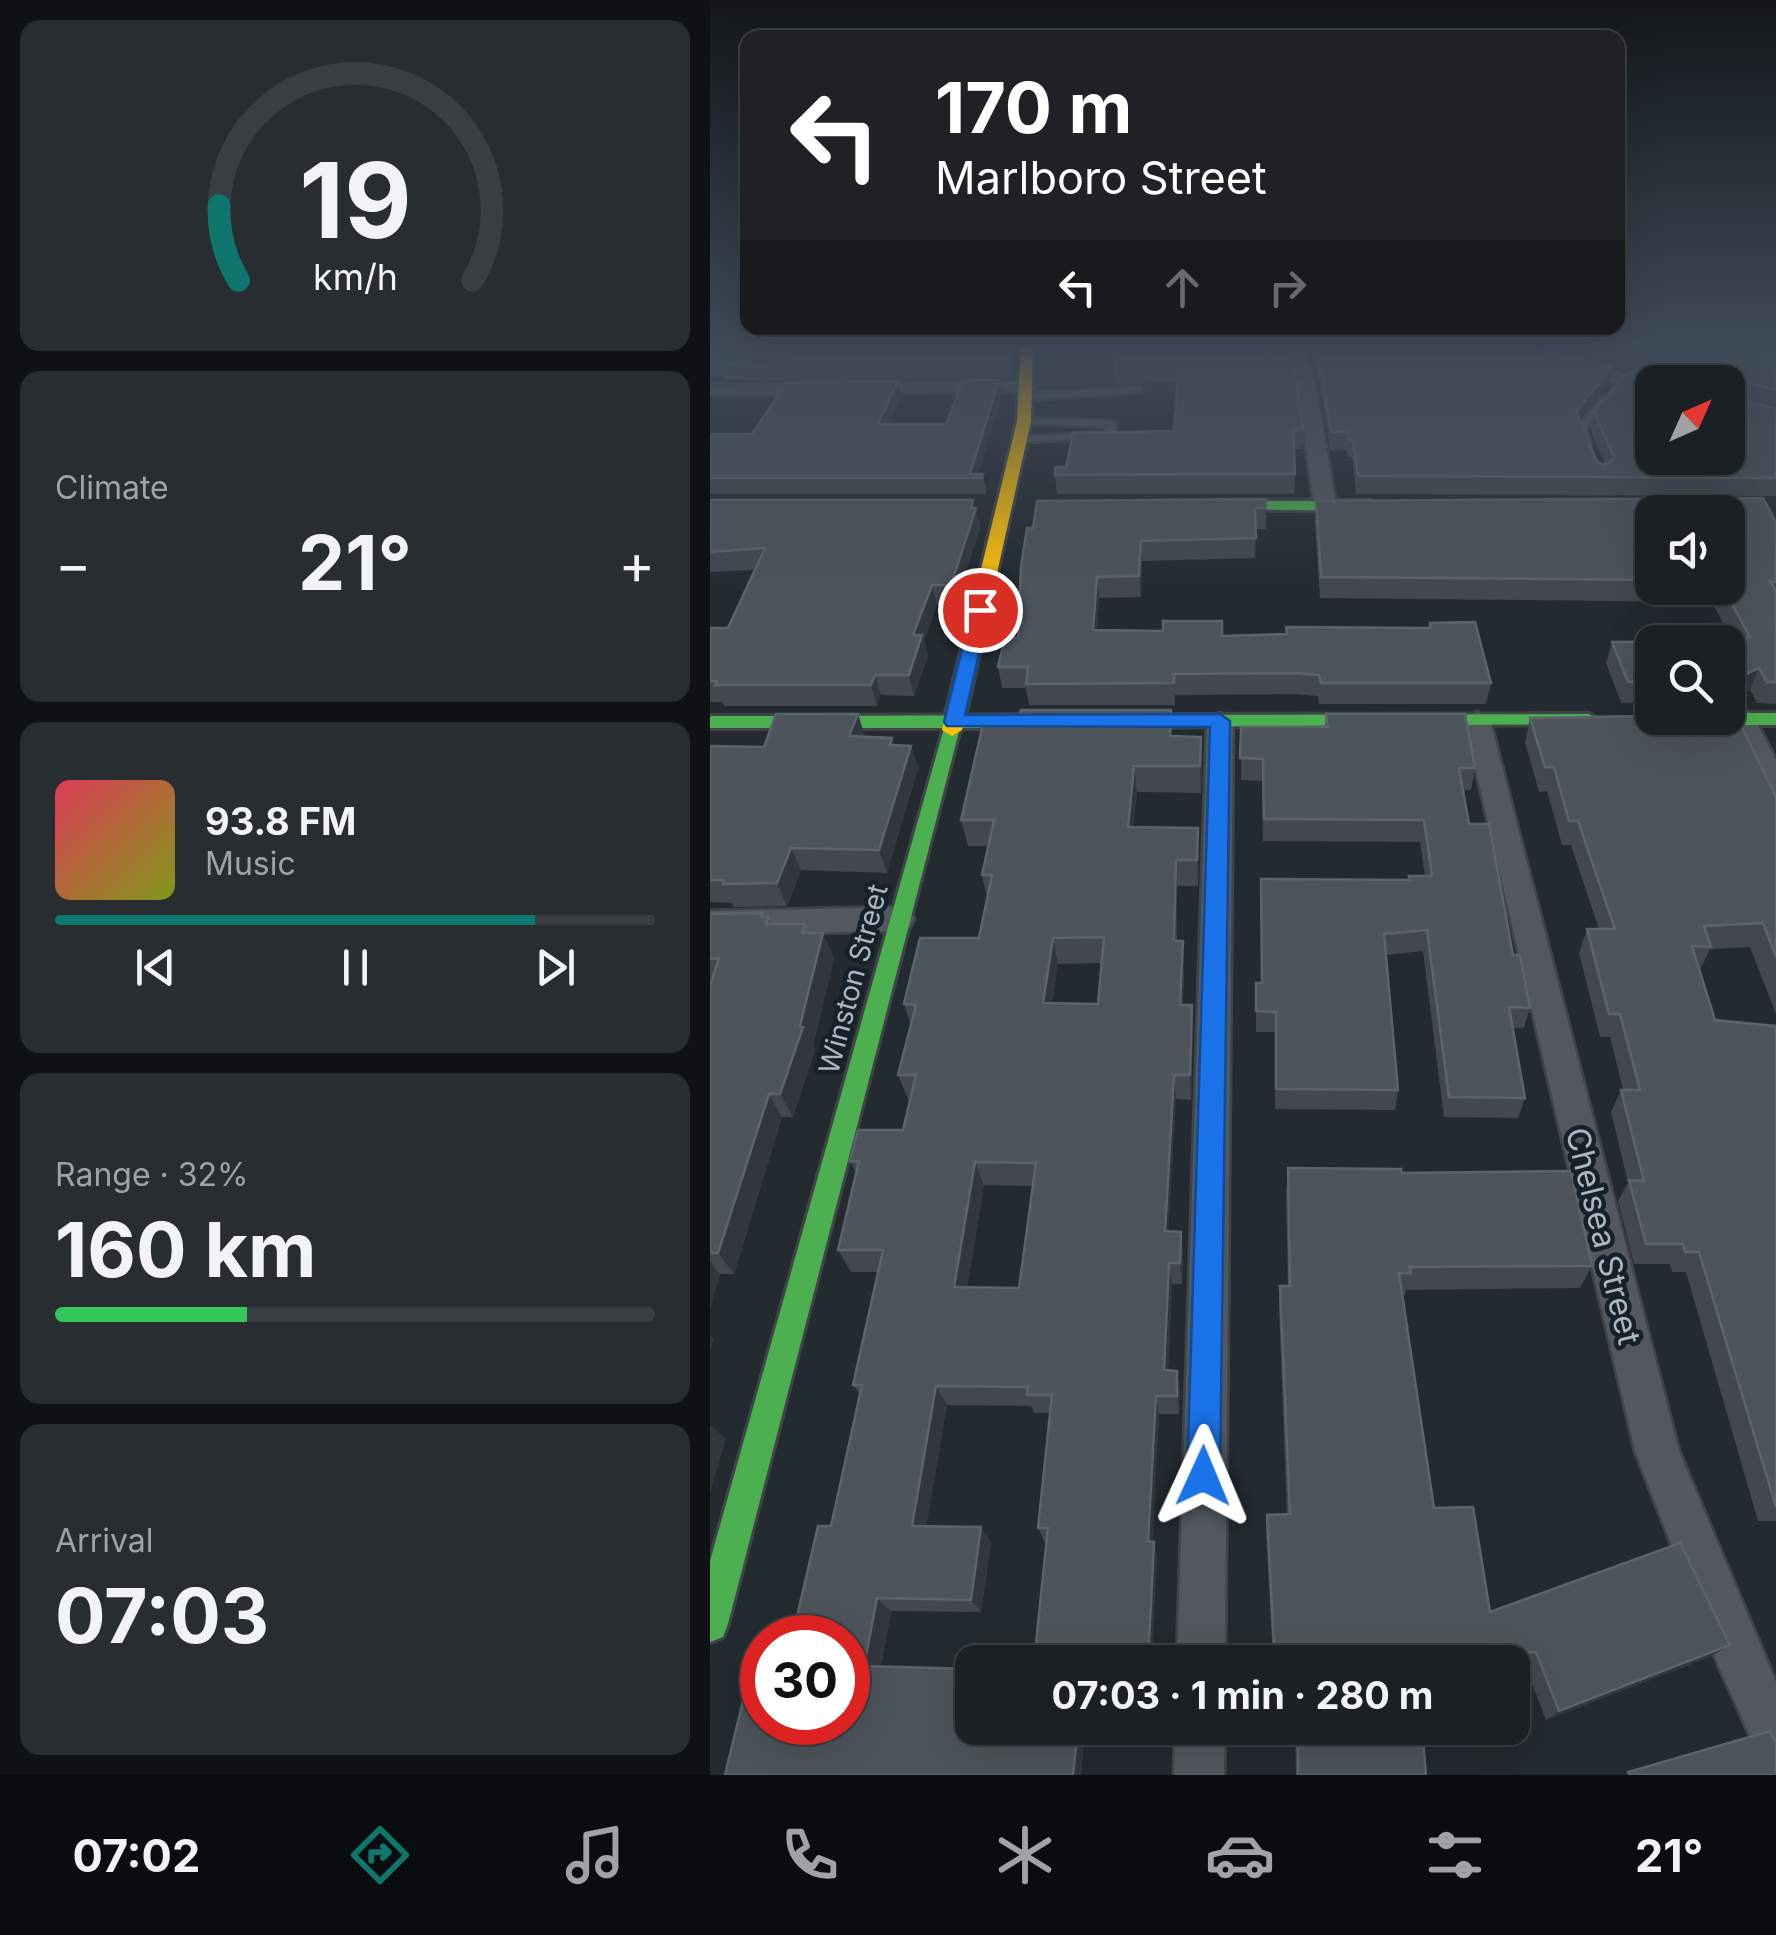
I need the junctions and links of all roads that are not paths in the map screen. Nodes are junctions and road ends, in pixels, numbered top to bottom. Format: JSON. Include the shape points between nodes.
{"nodes":[{"id":1,"x":1022,"y":427,"type":"edge"},
{"id":2,"x":1069,"y":427,"type":"edge"},
{"id":3,"x":1112,"y":427,"type":"edge"},
{"id":4,"x":1313,"y":427,"type":"edge"},
{"id":5,"x":1582,"y":427,"type":"edge"},
{"id":6,"x":1022,"y":430,"type":"junction"},
{"id":7,"x":1594,"y":462,"type":"edge"},
{"id":8,"x":1325,"y":505,"type":"junction"},
{"id":9,"x":1186,"y":506,"type":"edge"},
{"id":10,"x":1387,"y":506,"type":"edge"},
{"id":11,"x":1745,"y":719,"type":"edge"},
{"id":12,"x":1776,"y":719,"type":"edge"},
{"id":13,"x":1477,"y":720,"type":"junction"},
{"id":14,"x":1610,"y":720,"type":"edge"},
{"id":15,"x":1220,"y":721,"type":"junction"},
{"id":16,"x":1745,"y":721,"type":"edge"},
{"id":17,"x":710,"y":722,"type":"edge"},
{"id":18,"x":954,"y":722,"type":"junction"},
{"id":19,"x":1776,"y":788,"type":"edge"},
{"id":20,"x":899,"y":919,"type":"junction"},
{"id":21,"x":710,"y":922,"type":"edge"},
{"id":22,"x":710,"y":1624,"type":"edge"},
{"id":23,"x":1201,"y":1645,"type":"edge"},
{"id":24,"x":1776,"y":1736,"type":"edge"},
{"id":25,"x":1200,"y":1745,"type":"edge"},
{"id":26,"x":1199,"y":1775,"type":"edge"}],
"edges":[{"from":1,"to":6,"type":"street","name":"Winston Street"},
{"from":2,"to":6,"type":"lane"},
{"from":3,"to":6,"type":"lane","via":[[1105,435]]},
{"from":4,"to":8,"type":"street"},
{"from":5,"to":7,"type":"lane"},
{"from":6,"to":18,"type":"street","name":"Winston Street"},
{"from":8,"to":9,"type":"street"},
{"from":8,"to":10,"type":"street"},
{"from":11,"to":12,"type":"street"},
{"from":13,"to":14,"type":"street"},
{"from":13,"to":15,"type":"street"},
{"from":13,"to":24,"type":"street","name":"Chelsea Street","via":[[1657,1451]]},
{"from":15,"to":18,"type":"street"},
{"from":15,"to":23,"type":"street"},
{"from":16,"to":19,"type":"street"},
{"from":17,"to":18,"type":"street"},
{"from":18,"to":20,"type":"street","name":"Winston Street"},
{"from":20,"to":21,"type":"street"},
{"from":20,"to":22,"type":"street","name":"Winston Street"},
{"from":25,"to":26,"type":"street"}]}
